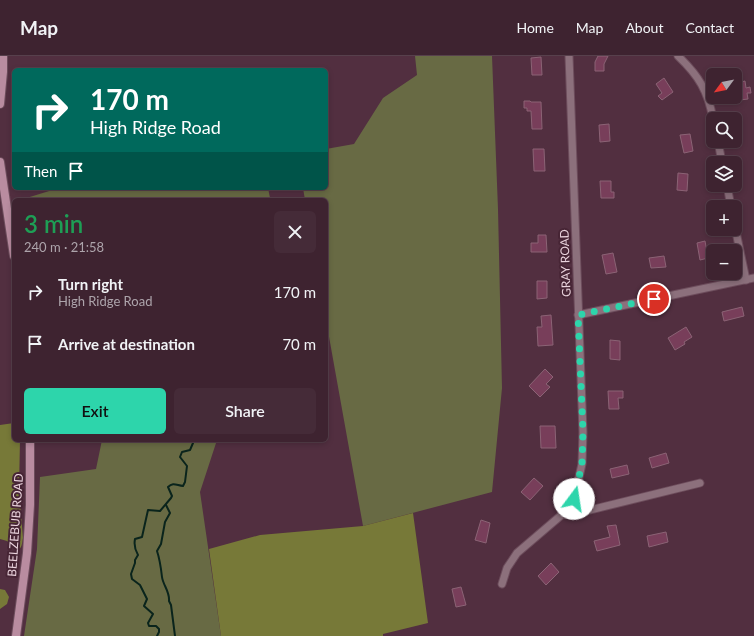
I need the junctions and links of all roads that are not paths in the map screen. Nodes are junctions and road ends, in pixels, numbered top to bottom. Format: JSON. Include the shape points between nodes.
{"nodes":[{"id":1,"x":3,"y":56,"type":"edge"},
{"id":2,"x":568,"y":56,"type":"edge"},
{"id":3,"x":678,"y":56,"type":"edge"},
{"id":4,"x":0,"y":104,"type":"edge"},
{"id":5,"x":712,"y":112,"type":"edge"},
{"id":6,"x":0,"y":162,"type":"edge"},
{"id":7,"x":737,"y":236,"type":"edge"},
{"id":8,"x":12,"y":243,"type":"edge"},
{"id":9,"x":754,"y":278,"type":"edge"},
{"id":10,"x":746,"y":280,"type":"junction"},
{"id":11,"x":578,"y":315,"type":"junction"},
{"id":12,"x":30,"y":442,"type":"edge"},
{"id":13,"x":700,"y":483,"type":"dead end"},
{"id":14,"x":565,"y":512,"type":"junction"},
{"id":15,"x":502,"y":584,"type":"dead end"},
{"id":16,"x":16,"y":636,"type":"edge"}],
"edges":[{"from":1,"to":4,"type":"street"},
{"from":2,"to":11,"type":"street","name":"GRAY ROAD"},
{"from":3,"to":5,"type":"street","via":[[700,82]]},
{"from":6,"to":8,"type":"street"},
{"from":7,"to":10,"type":"street"},
{"from":9,"to":10,"type":"street"},
{"from":10,"to":11,"type":"street"},
{"from":11,"to":14,"type":"street","name":"GRAY ROAD","via":[[582,464],[574,499]]},
{"from":12,"to":16,"type":"street","name":"BEELZEBUB ROAD","via":[[28,546]]},
{"from":13,"to":14,"type":"street","via":[[586,511]]},
{"from":14,"to":15,"type":"street","name":"GRAY ROAD","via":[[517,553],[507,568]]}]}
